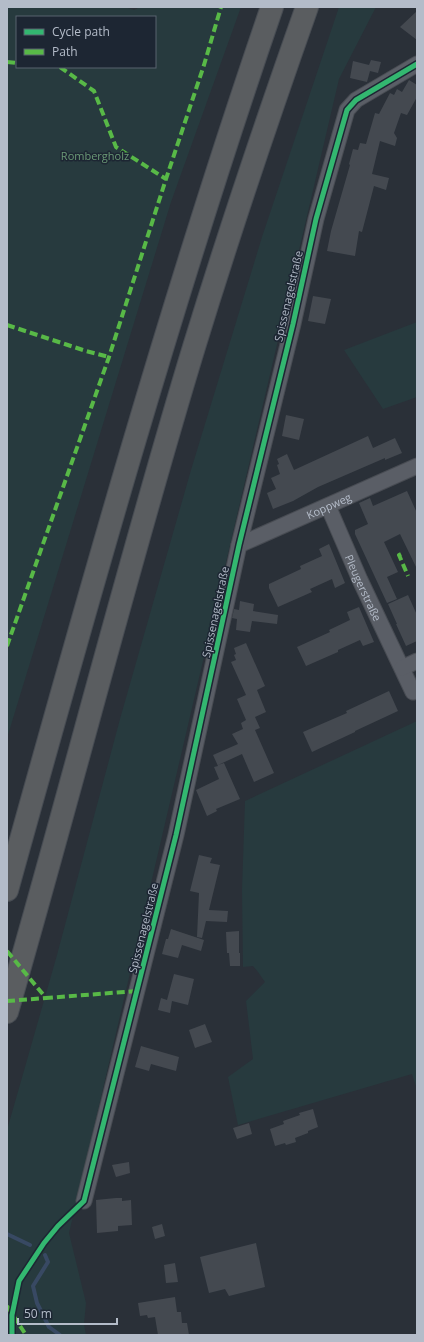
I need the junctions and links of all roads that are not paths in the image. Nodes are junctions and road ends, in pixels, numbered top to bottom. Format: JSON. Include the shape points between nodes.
{"nodes":[{"id":1,"x":272,"y":7,"type":"edge"},
{"id":2,"x":307,"y":7,"type":"edge"},
{"id":3,"x":417,"y":64,"type":"edge"},
{"id":4,"x":417,"y":466,"type":"edge"},
{"id":5,"x":328,"y":506,"type":"junction"},
{"id":6,"x":239,"y":545,"type":"junction"},
{"id":7,"x":417,"y":661,"type":"edge"},
{"id":8,"x":402,"y":668,"type":"junction"},
{"id":9,"x":413,"y":692,"type":"dead end"},
{"id":10,"x":7,"y":890,"type":"edge"},
{"id":11,"x":7,"y":1012,"type":"edge"},
{"id":12,"x":84,"y":1201,"type":"dead end"}],
"edges":[{"from":1,"to":10,"type":"highway","via":[[210,190],[164,337]]},
{"from":2,"to":11,"type":"highway","via":[[271,109],[192,356]]},
{"from":3,"to":6,"type":"street","name":"Spissenagelstraße","via":[[356,100],[347,110],[316,219]]},
{"from":4,"to":5,"type":"street","name":"Koppweg"},
{"from":5,"to":6,"type":"street","name":"Koppweg"},
{"from":5,"to":8,"type":"street","name":"Pleugerstraße"},
{"from":6,"to":12,"type":"street","name":"Spissenagelstraße","via":[[176,834]]},
{"from":7,"to":8,"type":"street"},
{"from":8,"to":9,"type":"street","name":"Pleugerstraße"}]}
